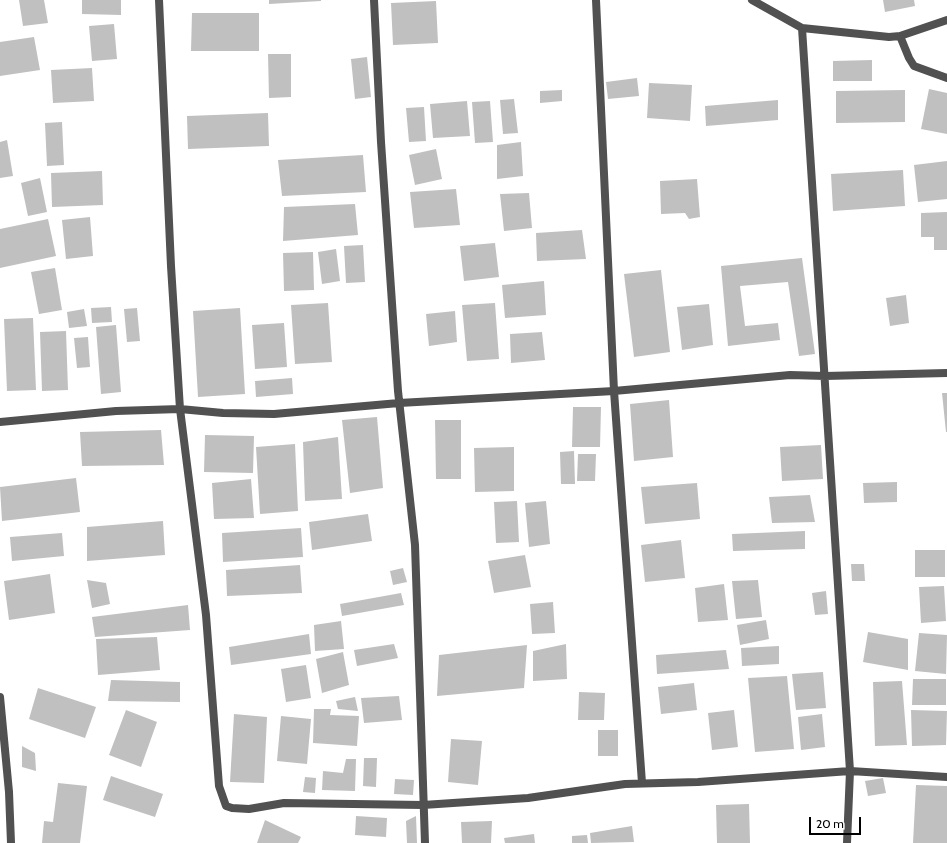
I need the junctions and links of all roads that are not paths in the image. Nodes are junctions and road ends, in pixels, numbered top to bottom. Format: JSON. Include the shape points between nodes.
{"nodes":[{"id":1,"x":159,"y":0,"type":"edge"},
{"id":2,"x":374,"y":0,"type":"edge"},
{"id":3,"x":596,"y":0,"type":"edge"},
{"id":4,"x":752,"y":0,"type":"edge"},
{"id":5,"x":947,"y":20,"type":"edge"},
{"id":6,"x":802,"y":28,"type":"junction"},
{"id":7,"x":900,"y":36,"type":"junction"},
{"id":8,"x":947,"y":78,"type":"edge"},
{"id":9,"x":947,"y":373,"type":"edge"},
{"id":10,"x":825,"y":376,"type":"junction"},
{"id":11,"x":614,"y":392,"type":"junction"},
{"id":12,"x":399,"y":403,"type":"junction"},
{"id":13,"x":180,"y":409,"type":"junction"},
{"id":14,"x":0,"y":422,"type":"edge"},
{"id":15,"x":0,"y":697,"type":"edge"},
{"id":16,"x":850,"y":771,"type":"junction"},
{"id":17,"x":947,"y":777,"type":"edge"},
{"id":18,"x":642,"y":783,"type":"junction"},
{"id":19,"x":424,"y":805,"type":"junction"},
{"id":20,"x":12,"y":843,"type":"edge"},
{"id":21,"x":425,"y":843,"type":"edge"},
{"id":22,"x":847,"y":843,"type":"edge"}],
"edges":[{"from":1,"to":13,"type":"street"},
{"from":2,"to":12,"type":"street"},
{"from":3,"to":11,"type":"street"},
{"from":4,"to":6,"type":"street"},
{"from":5,"to":7,"type":"street"},
{"from":6,"to":7,"type":"street"},
{"from":6,"to":10,"type":"street"},
{"from":7,"to":8,"type":"street","via":[[914,66]]},
{"from":9,"to":10,"type":"street"},
{"from":10,"to":11,"type":"street","via":[[790,375]]},
{"from":10,"to":16,"type":"street"},
{"from":11,"to":12,"type":"street"},
{"from":11,"to":18,"type":"street"},
{"from":12,"to":13,"type":"street","via":[[274,414]]},
{"from":12,"to":19,"type":"street","via":[[415,545]]},
{"from":13,"to":14,"type":"street","via":[[116,411]]},
{"from":13,"to":19,"type":"street","via":[[206,615],[219,786],[226,806],[249,809],[284,803]]},
{"from":15,"to":20,"type":"street"},
{"from":16,"to":17,"type":"street"},
{"from":16,"to":18,"type":"street","via":[[698,782]]},
{"from":16,"to":22,"type":"street"},
{"from":18,"to":19,"type":"street","via":[[528,798]]},
{"from":19,"to":21,"type":"street"}]}
